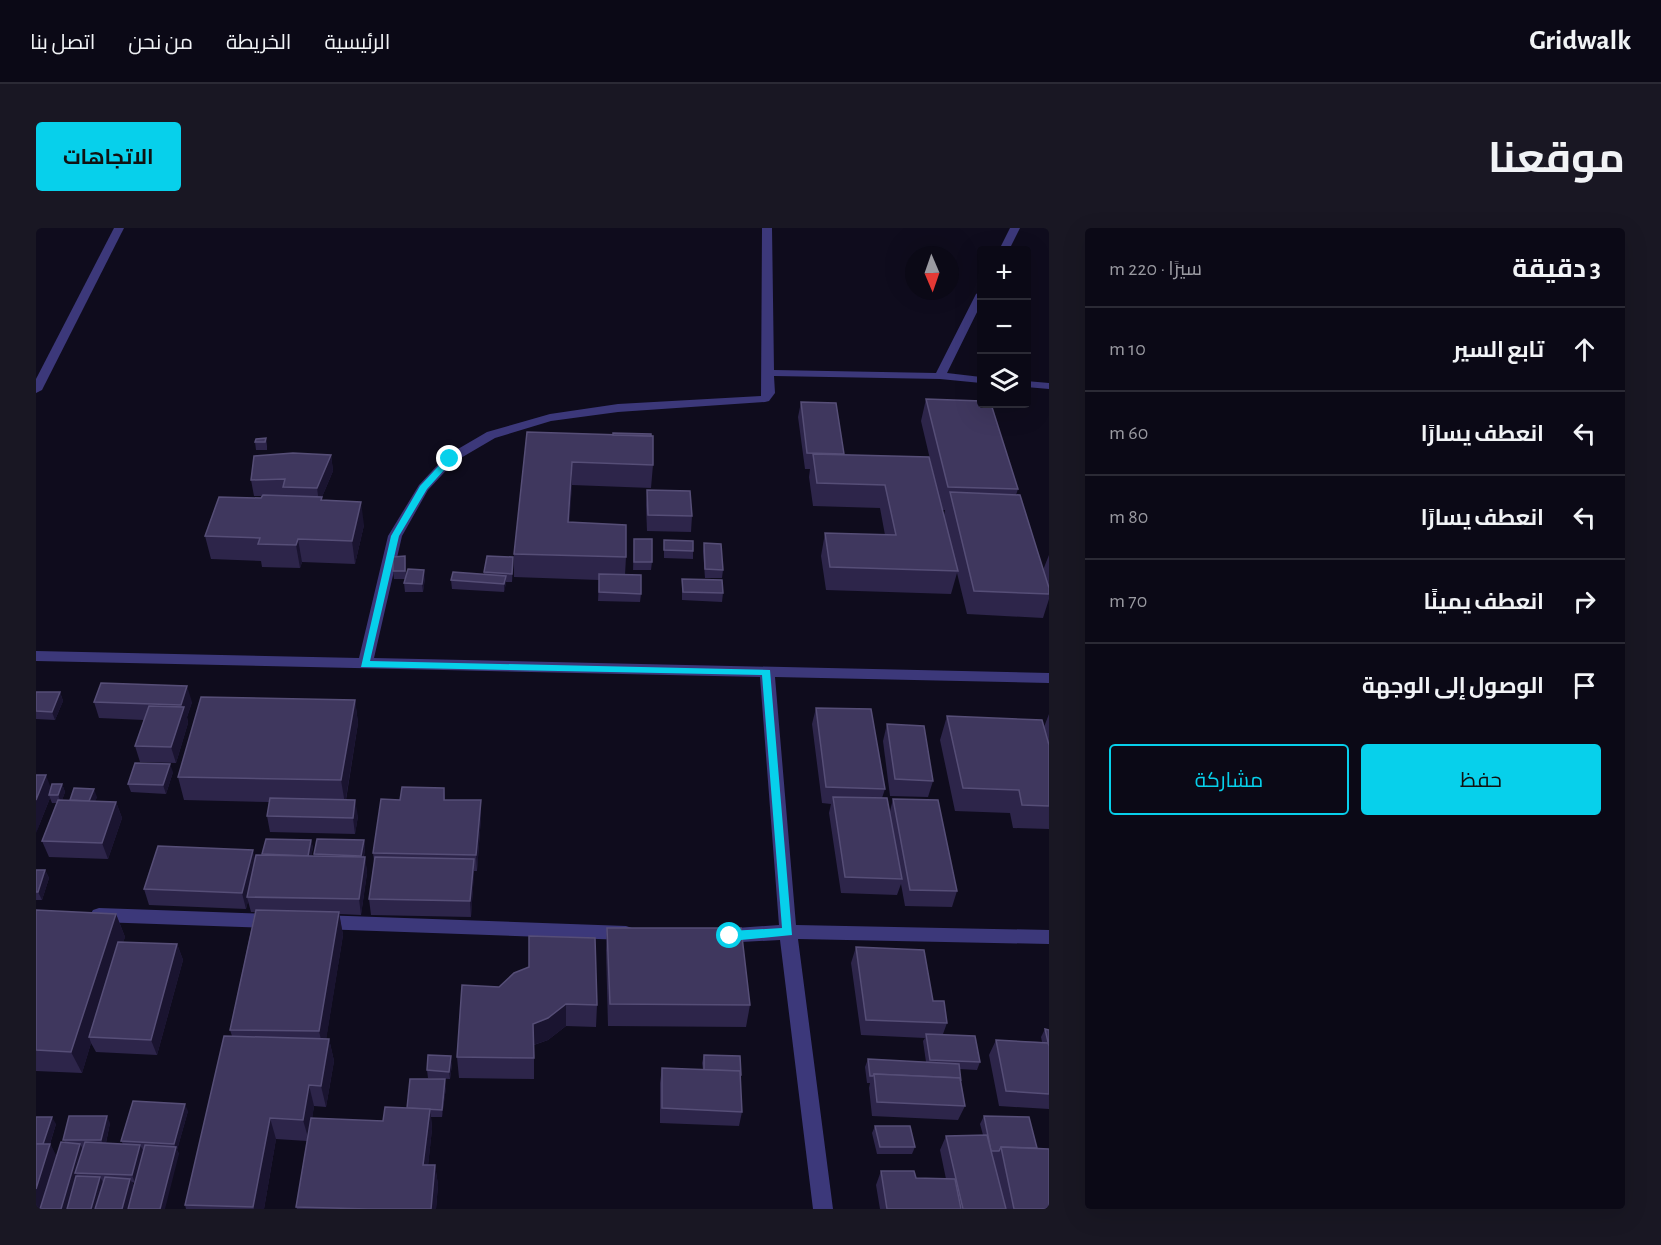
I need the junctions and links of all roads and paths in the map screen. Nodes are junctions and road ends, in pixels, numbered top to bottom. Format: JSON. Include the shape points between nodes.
{"nodes":[{"id":1,"x":119,"y":228,"type":"edge"},
{"id":2,"x":766,"y":228,"type":"edge"},
{"id":3,"x":1015,"y":228,"type":"edge"},
{"id":4,"x":1006,"y":246,"type":"edge"},
{"id":5,"x":978,"y":300,"type":"edge"},
{"id":6,"x":769,"y":373,"type":"junction"},
{"id":7,"x":940,"y":376,"type":"junction"},
{"id":8,"x":977,"y":380,"type":"edge"},
{"id":9,"x":1031,"y":384,"type":"edge"},
{"id":10,"x":1049,"y":386,"type":"edge"},
{"id":11,"x":36,"y":390,"type":"edge"},
{"id":12,"x":40,"y":659,"type":"edge"},
{"id":13,"x":365,"y":664,"type":"junction"},
{"id":14,"x":767,"y":672,"type":"junction"},
{"id":15,"x":1049,"y":678,"type":"edge"},
{"id":16,"x":81,"y":914,"type":"edge"},
{"id":17,"x":788,"y":932,"type":"junction"},
{"id":18,"x":647,"y":933,"type":"edge"},
{"id":19,"x":706,"y":935,"type":"edge"},
{"id":20,"x":1049,"y":937,"type":"edge"},
{"id":21,"x":823,"y":1209,"type":"edge"}],
"edges":[{"from":1,"to":11,"type":"street"},
{"from":2,"to":6,"type":"street"},
{"from":3,"to":4,"type":"street"},
{"from":5,"to":7,"type":"street"},
{"from":6,"to":7,"type":"street"},
{"from":6,"to":13,"type":"street","via":[[769,393],[765,399],[618,408],[550,418],[491,435],[450,459],[423,488],[395,536]]},
{"from":7,"to":8,"type":"street"},
{"from":9,"to":10,"type":"street"},
{"from":12,"to":13,"type":"street"},
{"from":13,"to":14,"type":"street"},
{"from":14,"to":15,"type":"street"},
{"from":14,"to":17,"type":"street"},
{"from":16,"to":18,"type":"street"},
{"from":17,"to":19,"type":"street"},
{"from":17,"to":20,"type":"street"},
{"from":17,"to":21,"type":"street"}]}
